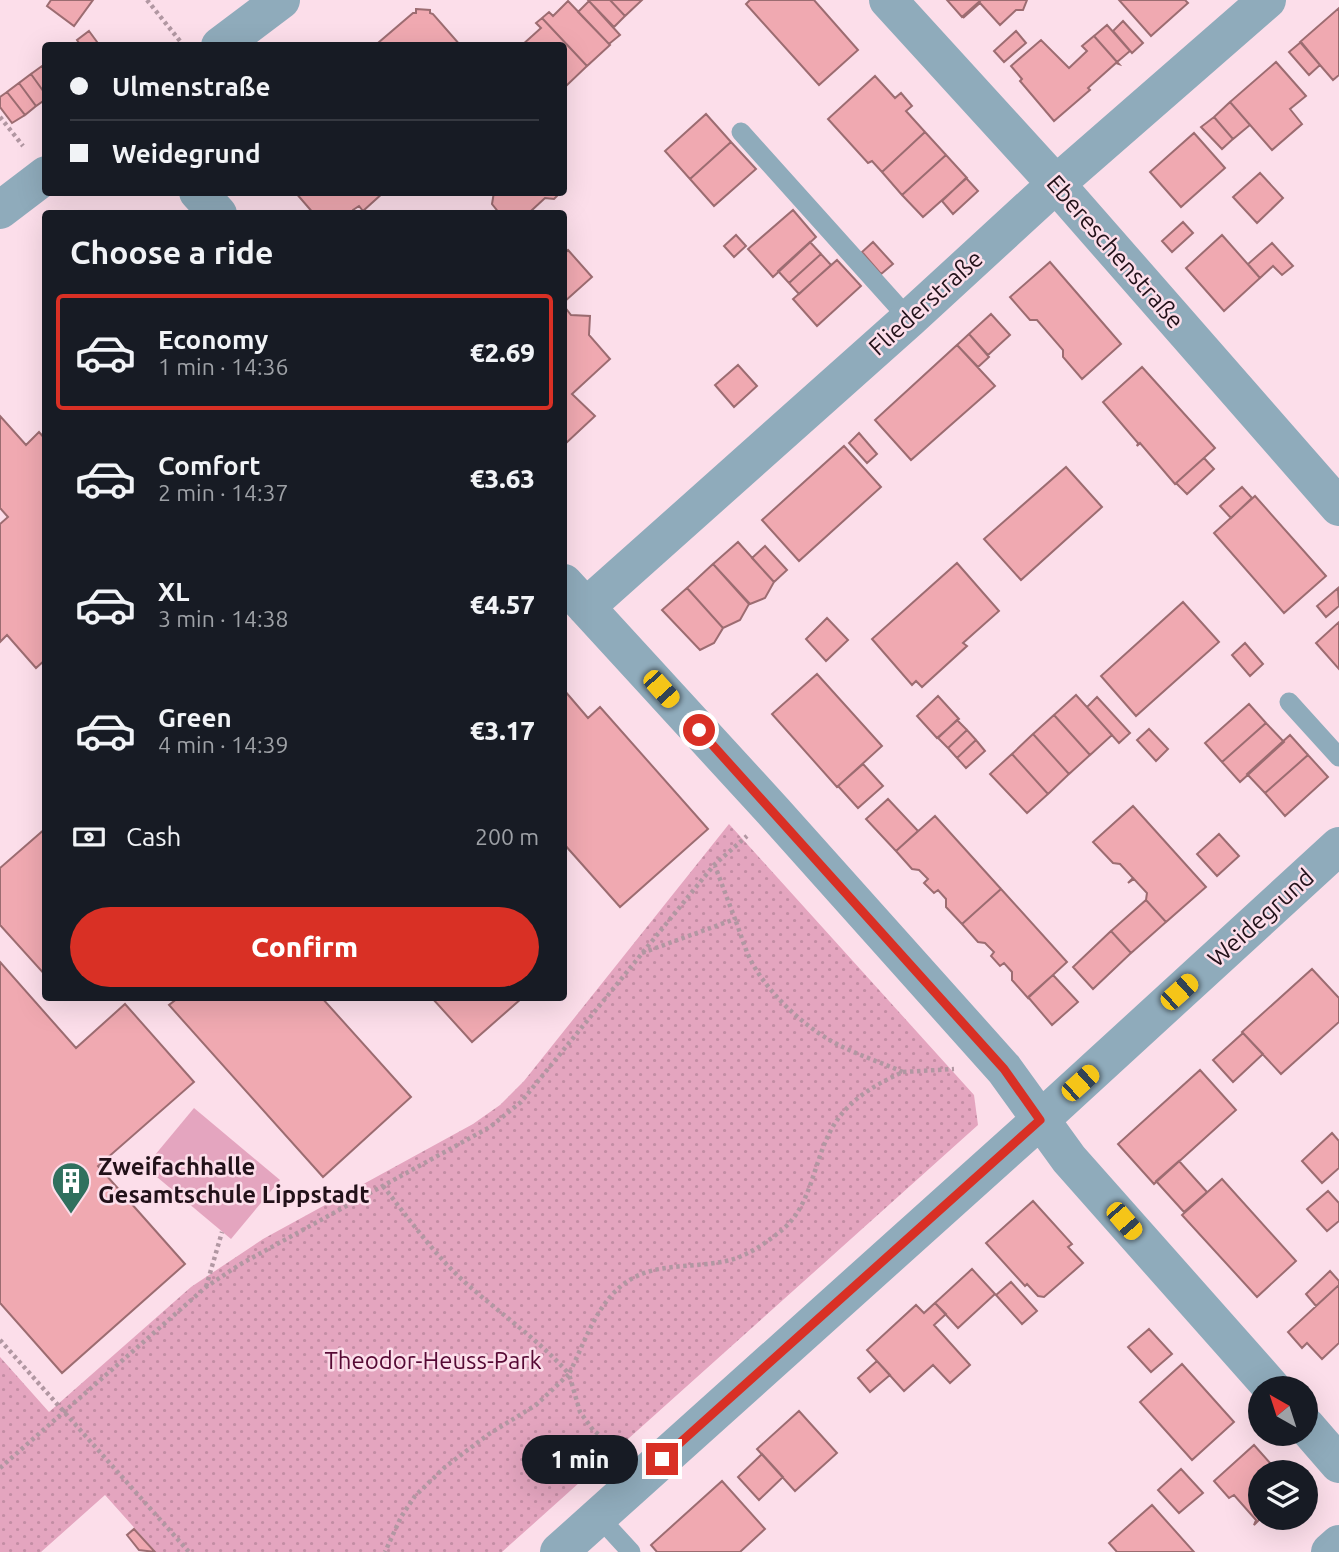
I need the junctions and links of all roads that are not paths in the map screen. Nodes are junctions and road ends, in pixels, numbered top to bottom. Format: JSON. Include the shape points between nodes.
{"nodes":[{"id":1,"x":281,"y":0,"type":"edge"},
{"id":2,"x":888,"y":0,"type":"edge"},
{"id":3,"x":1267,"y":0,"type":"edge"},
{"id":4,"x":225,"y":42,"type":"edge"},
{"id":5,"x":741,"y":132,"type":"dead end"},
{"id":6,"x":42,"y":178,"type":"edge"},
{"id":7,"x":1056,"y":184,"type":"junction"},
{"id":8,"x":202,"y":196,"type":"edge"},
{"id":9,"x":0,"y":210,"type":"edge"},
{"id":10,"x":214,"y":210,"type":"edge"},
{"id":11,"x":909,"y":319,"type":"junction"},
{"id":12,"x":1339,"y":507,"type":"edge"},
{"id":13,"x":575,"y":595,"type":"edge"},
{"id":14,"x":1289,"y":702,"type":"dead end"},
{"id":15,"x":1339,"y":757,"type":"edge"},
{"id":16,"x":1339,"y":846,"type":"edge"},
{"id":17,"x":1040,"y":1120,"type":"junction"},
{"id":18,"x":1261,"y":1376,"type":"edge"},
{"id":19,"x":1318,"y":1440,"type":"edge"},
{"id":20,"x":1339,"y":1464,"type":"edge"},
{"id":21,"x":598,"y":1516,"type":"junction"},
{"id":22,"x":1339,"y":1544,"type":"edge"},
{"id":23,"x":559,"y":1552,"type":"edge"},
{"id":24,"x":631,"y":1552,"type":"edge"},
{"id":25,"x":1330,"y":1552,"type":"edge"}],
"edges":[{"from":1,"to":4,"type":"street"},
{"from":2,"to":7,"type":"street","name":"Ebereschenstraße"},
{"from":3,"to":7,"type":"street","name":"Fliederstraße"},
{"from":5,"to":11,"type":"lane"},
{"from":6,"to":9,"type":"street"},
{"from":7,"to":11,"type":"street","name":"Fliederstraße"},
{"from":7,"to":12,"type":"street","name":"Ebereschenstraße"},
{"from":8,"to":10,"type":"street"},
{"from":11,"to":13,"type":"street","name":"Fliederstraße"},
{"from":13,"to":17,"type":"street","via":[[1004,1069]]},
{"from":14,"to":15,"type":"lane"},
{"from":16,"to":17,"type":"street","name":"Weidegrund"},
{"from":17,"to":18,"type":"street","via":[[1069,1159]]},
{"from":17,"to":21,"type":"street","name":"Weidegrund"},
{"from":19,"to":20,"type":"street"},
{"from":21,"to":23,"type":"street","name":"Weidegrund"},
{"from":21,"to":24,"type":"lane"},
{"from":22,"to":25,"type":"street"}]}
